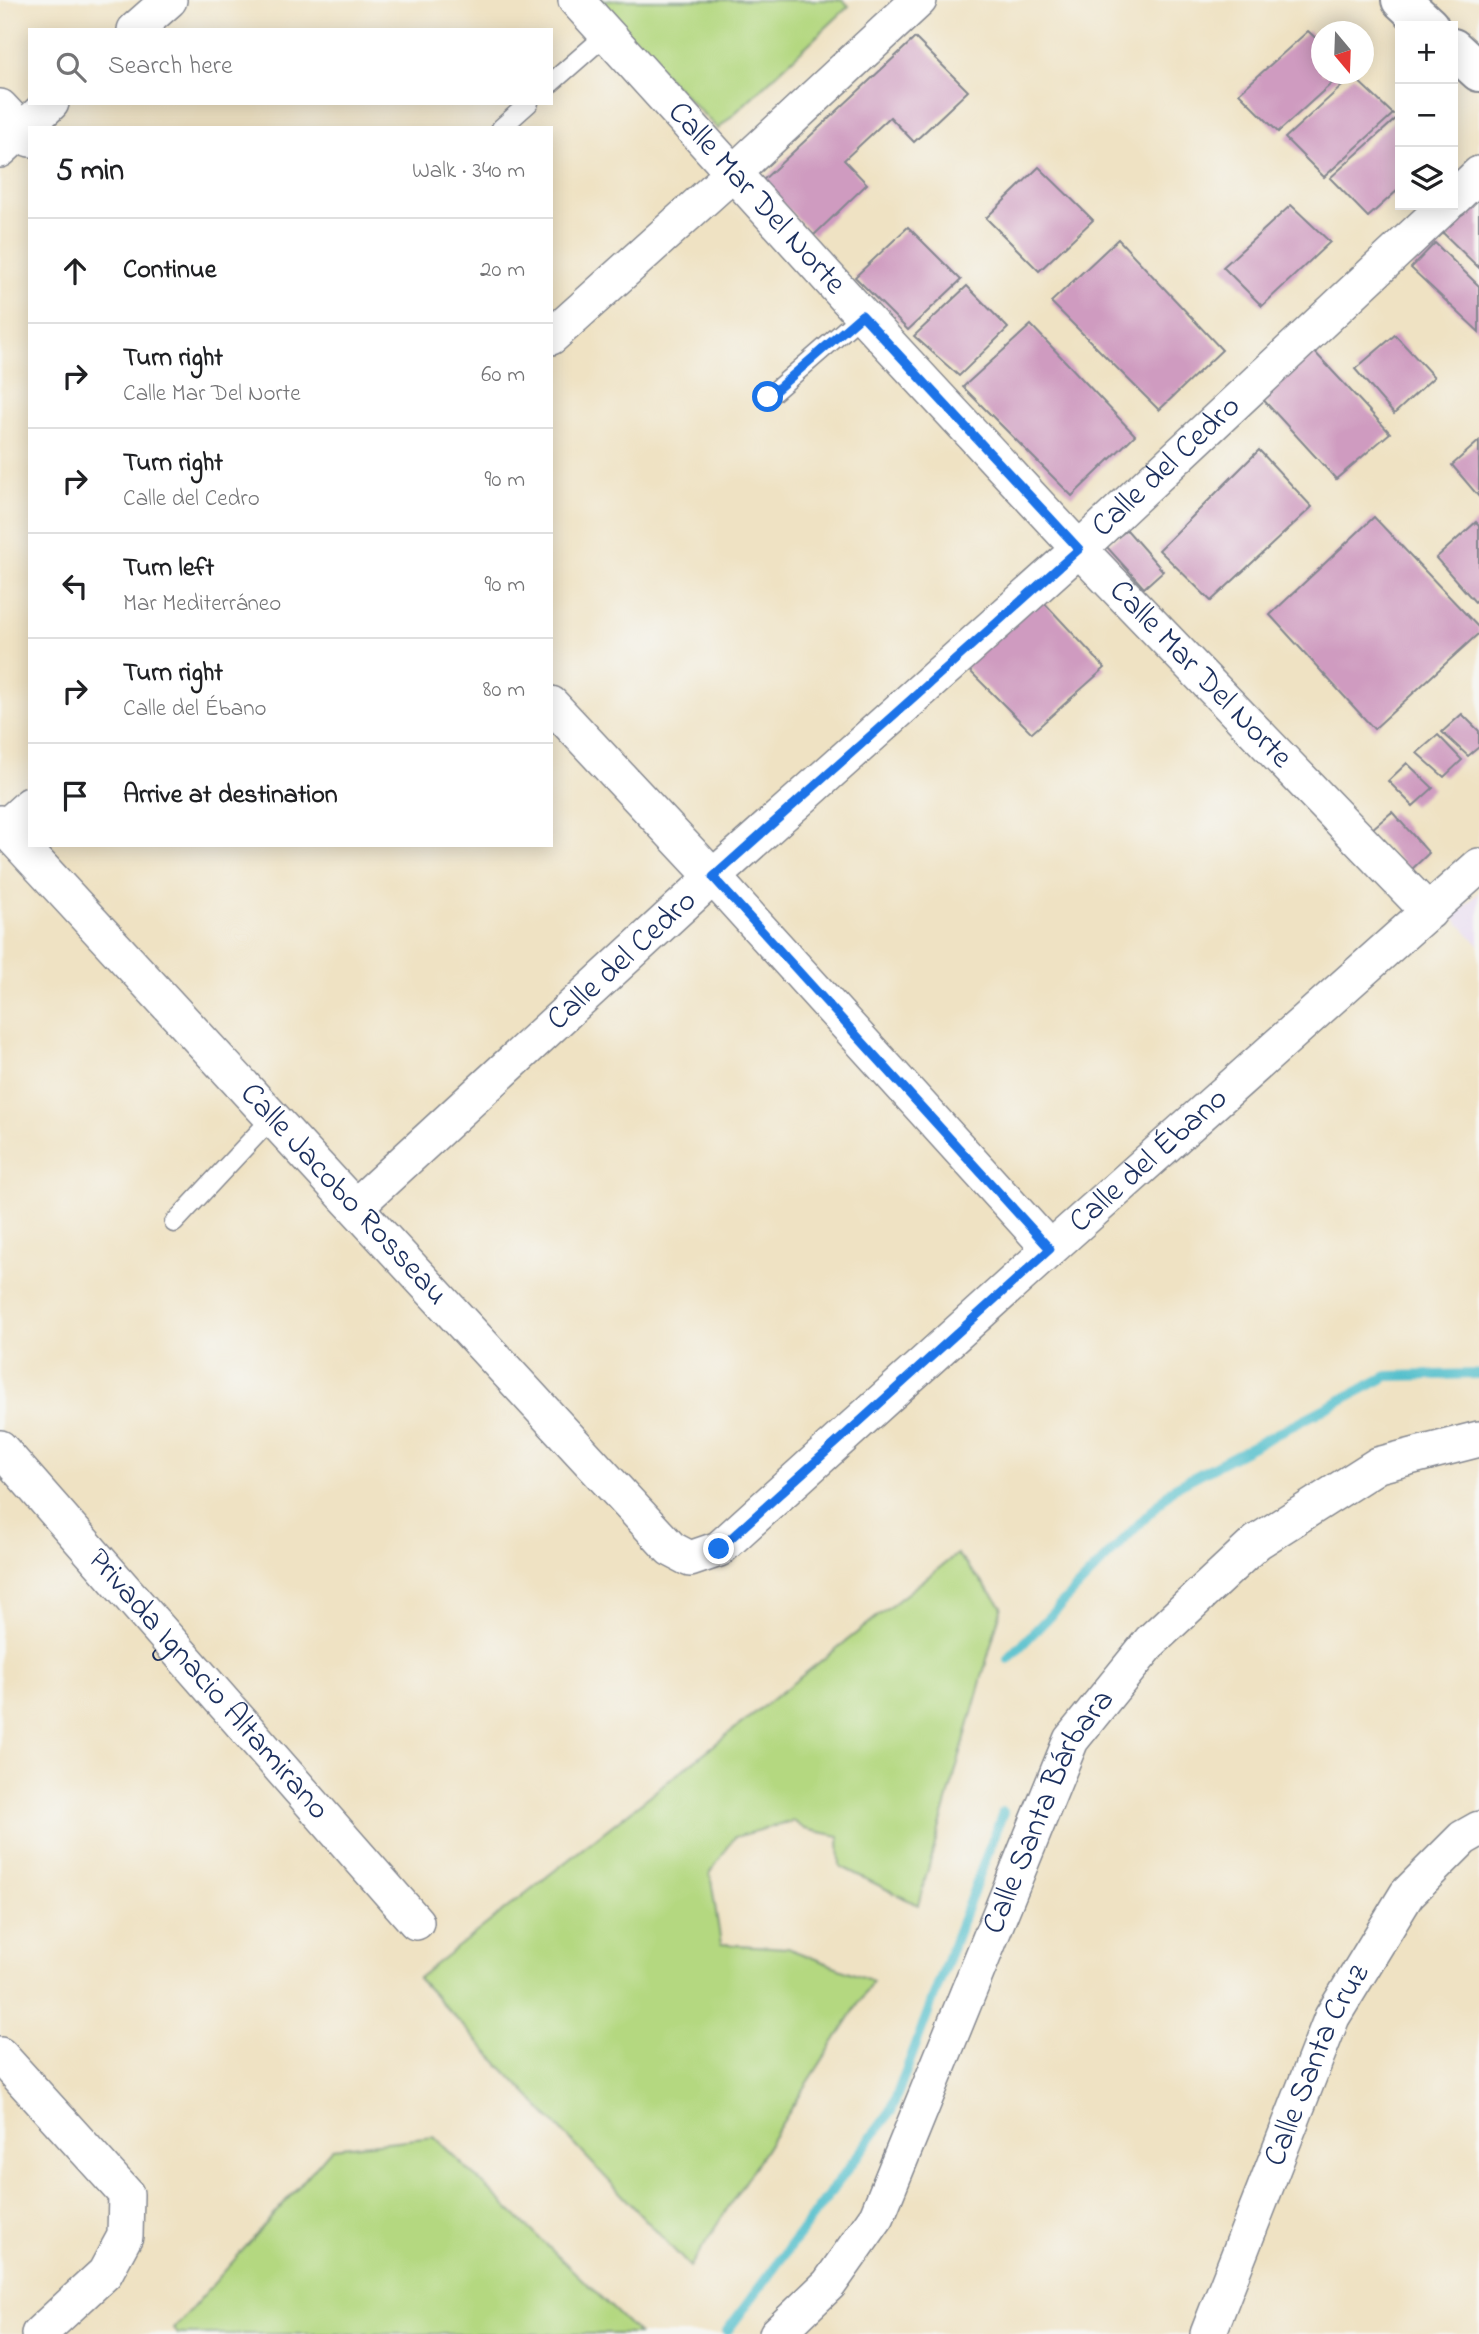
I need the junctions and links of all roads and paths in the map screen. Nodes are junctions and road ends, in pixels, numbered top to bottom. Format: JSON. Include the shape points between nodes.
{"nodes":[{"id":1,"x":169,"y":0,"type":"edge"},
{"id":2,"x":576,"y":0,"type":"edge"},
{"id":3,"x":919,"y":0,"type":"edge"},
{"id":4,"x":1401,"y":0,"type":"edge"},
{"id":5,"x":1424,"y":21,"type":"edge"},
{"id":6,"x":137,"y":28,"type":"edge"},
{"id":7,"x":607,"y":34,"type":"junction"},
{"id":8,"x":1458,"y":53,"type":"edge"},
{"id":9,"x":1479,"y":72,"type":"edge"},
{"id":10,"x":553,"y":81,"type":"edge"},
{"id":11,"x":48,"y":105,"type":"edge"},
{"id":12,"x":527,"y":105,"type":"edge"},
{"id":13,"x":503,"y":126,"type":"edge"},
{"id":14,"x":13,"y":131,"type":"edge"},
{"id":15,"x":733,"y":173,"type":"junction"},
{"id":16,"x":1479,"y":174,"type":"edge"},
{"id":17,"x":1458,"y":194,"type":"edge"},
{"id":18,"x":1442,"y":210,"type":"edge"},
{"id":19,"x":862,"y":315,"type":"junction"},
{"id":20,"x":553,"y":335,"type":"edge"},
{"id":21,"x":768,"y":397,"type":"dead end"},
{"id":22,"x":1079,"y":549,"type":"junction"},
{"id":23,"x":553,"y":706,"type":"edge"},
{"id":24,"x":28,"y":807,"type":"edge"},
{"id":25,"x":1,"y":828,"type":"edge"},
{"id":26,"x":1479,"y":866,"type":"edge"},
{"id":27,"x":713,"y":877,"type":"junction"},
{"id":28,"x":1429,"y":912,"type":"junction"},
{"id":29,"x":273,"y":1117,"type":"junction"},
{"id":30,"x":356,"y":1206,"type":"junction"},
{"id":31,"x":174,"y":1223,"type":"dead end"},
{"id":32,"x":1050,"y":1249,"type":"junction"},
{"id":33,"x":1479,"y":1439,"type":"edge"},
{"id":34,"x":0,"y":1448,"type":"edge"},
{"id":35,"x":690,"y":1559,"type":"joint"},
{"id":36,"x":1479,"y":1829,"type":"edge"},
{"id":37,"x":416,"y":1922,"type":"dead end"},
{"id":38,"x":0,"y":2055,"type":"edge"},
{"id":39,"x":39,"y":2334,"type":"edge"},
{"id":40,"x":777,"y":2334,"type":"edge"},
{"id":41,"x":1208,"y":2334,"type":"edge"}],
"edges":[{"from":1,"to":6,"type":"street"},
{"from":2,"to":7,"type":"street","name":"Calle Mar Del Norte"},
{"from":3,"to":15,"type":"street"},
{"from":4,"to":5,"type":"main road"},
{"from":7,"to":10,"type":"lane"},
{"from":7,"to":15,"type":"street","name":"Calle Mar Del Norte"},
{"from":8,"to":9,"type":"main road"},
{"from":11,"to":14,"type":"street"},
{"from":12,"to":13,"type":"lane"},
{"from":15,"to":19,"type":"street","name":"Calle Mar Del Norte"},
{"from":15,"to":20,"type":"street"},
{"from":16,"to":17,"type":"street"},
{"from":18,"to":22,"type":"street","name":"Calle del Cedro"},
{"from":19,"to":21,"type":"lane"},
{"from":19,"to":22,"type":"street","name":"Calle Mar Del Norte"},
{"from":22,"to":27,"type":"street","name":"Calle del Cedro"},
{"from":22,"to":28,"type":"street","name":"Calle Mar Del Norte"},
{"from":23,"to":27,"type":"street"},
{"from":24,"to":25,"type":"street"},
{"from":25,"to":29,"type":"street","name":"Calle Jacobo Rosseau"},
{"from":26,"to":28,"type":"street","name":"Calle del Ébano"},
{"from":27,"to":30,"type":"street","name":"Calle del Cedro"},
{"from":27,"to":32,"type":"street"},
{"from":28,"to":32,"type":"street","name":"Calle del Ébano"},
{"from":29,"to":30,"type":"street","name":"Calle Jacobo Rosseau"},
{"from":29,"to":31,"type":"lane"},
{"from":30,"to":35,"type":"street","name":"Calle Jacobo Rosseau","via":[[671,1549]]},
{"from":32,"to":35,"type":"street","name":"Calle del Ébano","via":[[719,1549]]},
{"from":33,"to":40,"type":"street","name":"Calle Santa Bárbara","via":[[1378,1465],[1257,1542],[1151,1641],[1071,1740],[877,2216],[829,2284]]},
{"from":34,"to":37,"type":"street","name":"Privada Ignacio Altamirano"},
{"from":36,"to":41,"type":"street","name":"Calle Santa Cruz","via":[[1462,1838],[1407,1894],[1332,2017]]},
{"from":38,"to":39,"type":"street","via":[[126,2194],[125,2236],[105,2273]]}]}
